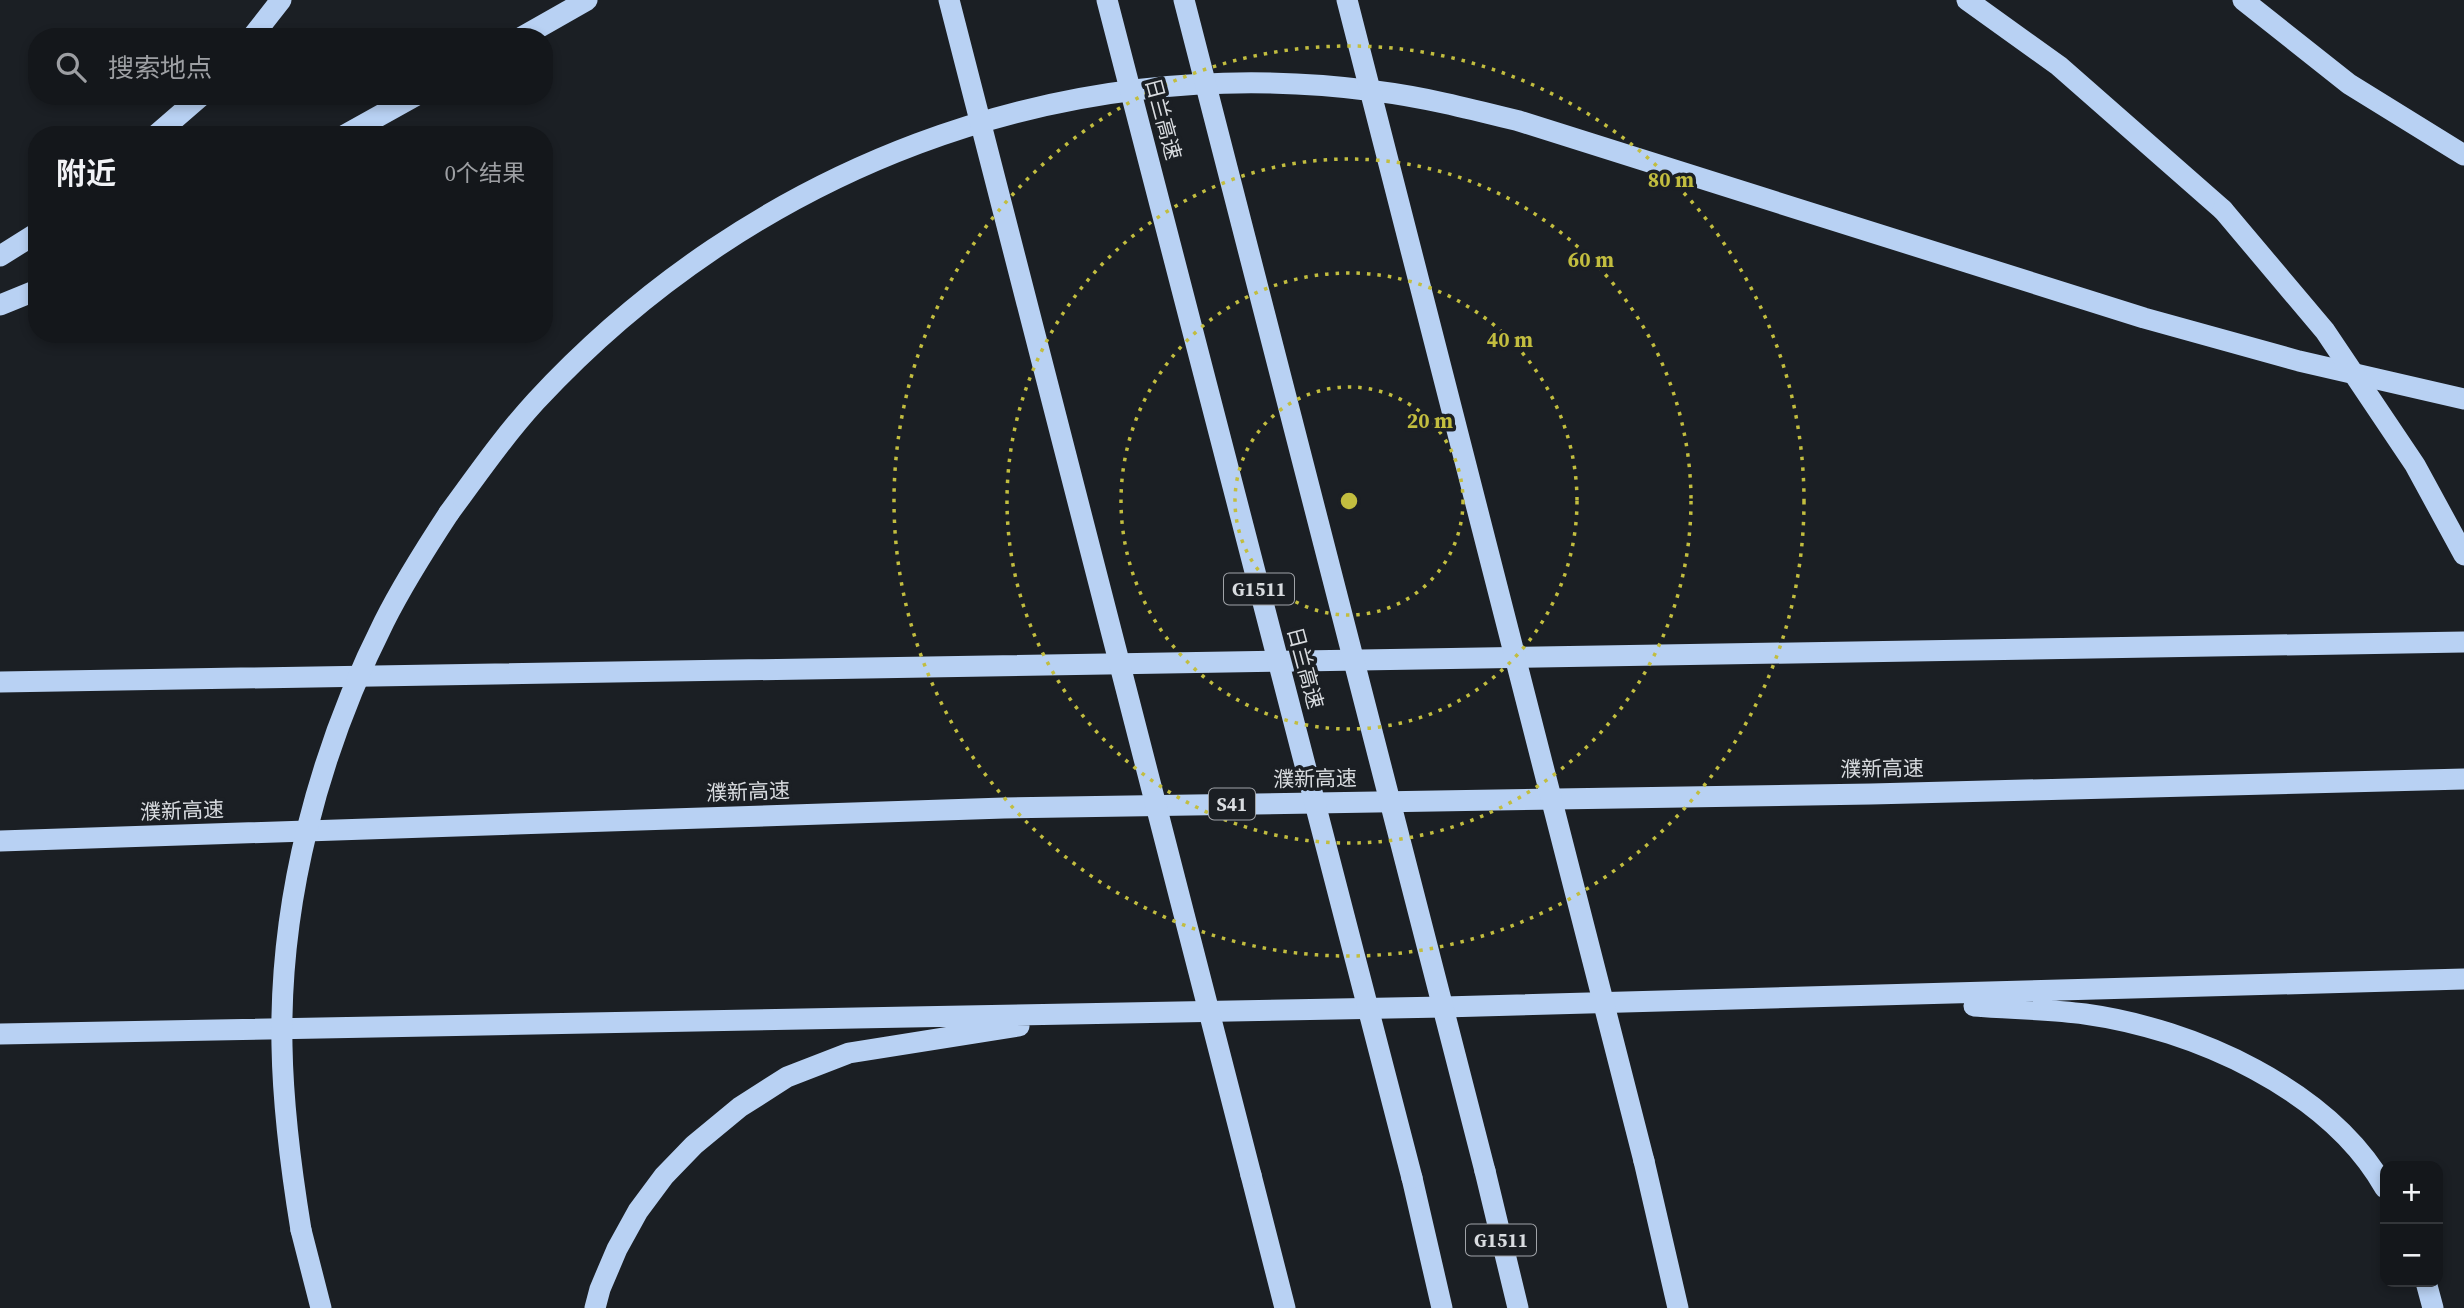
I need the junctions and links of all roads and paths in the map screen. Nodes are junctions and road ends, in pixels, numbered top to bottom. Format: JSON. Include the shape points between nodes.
{"nodes":[{"id":1,"x":281,"y":0,"type":"edge"},
{"id":2,"x":587,"y":0,"type":"edge"},
{"id":3,"x":950,"y":0,"type":"edge"},
{"id":4,"x":1107,"y":0,"type":"edge"},
{"id":5,"x":1184,"y":0,"type":"edge"},
{"id":6,"x":1347,"y":0,"type":"edge"},
{"id":7,"x":1967,"y":0,"type":"edge"},
{"id":8,"x":2244,"y":0,"type":"edge"},
{"id":9,"x":259,"y":28,"type":"edge"},
{"id":10,"x":538,"y":28,"type":"edge"},
{"id":11,"x":191,"y":105,"type":"edge"},
{"id":12,"x":399,"y":105,"type":"edge"},
{"id":13,"x":166,"y":126,"type":"edge"},
{"id":14,"x":361,"y":126,"type":"edge"},
{"id":15,"x":2464,"y":155,"type":"edge"},
{"id":16,"x":28,"y":239,"type":"edge"},
{"id":17,"x":0,"y":256,"type":"edge"},
{"id":18,"x":28,"y":294,"type":"edge"},
{"id":19,"x":0,"y":305,"type":"edge"},
{"id":20,"x":2464,"y":399,"type":"edge"},
{"id":21,"x":2464,"y":555,"type":"edge"},
{"id":22,"x":2464,"y":642,"type":"edge"},
{"id":23,"x":0,"y":682,"type":"edge"},
{"id":24,"x":2464,"y":779,"type":"edge"},
{"id":25,"x":0,"y":841,"type":"edge"},
{"id":26,"x":2464,"y":979,"type":"edge"},
{"id":27,"x":1856,"y":998,"type":"junction"},
{"id":28,"x":1098,"y":1014,"type":"junction"},
{"id":29,"x":0,"y":1034,"type":"edge"},
{"id":30,"x":2380,"y":1181,"type":"edge"},
{"id":31,"x":1276,"y":1275,"type":"junction"},
{"id":32,"x":2428,"y":1287,"type":"edge"},
{"id":33,"x":321,"y":1308,"type":"edge"},
{"id":34,"x":595,"y":1308,"type":"edge"},
{"id":35,"x":1275,"y":1308,"type":"edge"},
{"id":36,"x":1285,"y":1308,"type":"edge"},
{"id":37,"x":1443,"y":1308,"type":"edge"},
{"id":38,"x":1518,"y":1308,"type":"edge"},
{"id":39,"x":1678,"y":1308,"type":"edge"},
{"id":40,"x":2433,"y":1308,"type":"edge"}],
"edges":[{"from":1,"to":9,"type":"highway"},
{"from":2,"to":10,"type":"highway"},
{"from":3,"to":31,"type":"highway","bridge":true},
{"from":4,"to":37,"type":"highway","name":"日兰高速","number":"G1511","bridge":true},
{"from":5,"to":38,"type":"highway","number":"G1511","bridge":true},
{"from":6,"to":39,"type":"highway","bridge":true},
{"from":7,"to":21,"type":"highway","bridge":true,"via":[[2059,66],[2223,210],[2325,331],[2415,465]]},
{"from":8,"to":15,"type":"highway","via":[[2349,84]]},
{"from":11,"to":13,"type":"highway"},
{"from":12,"to":14,"type":"highway"},
{"from":16,"to":17,"type":"highway"},
{"from":18,"to":19,"type":"highway"},
{"from":20,"to":33,"type":"highway","bridge":true,"via":[[2299,361],[2144,318],[1519,121],[1374,90],[1226,83],[1091,96],[1007,114],[868,163],[745,227],[688,265],[582,354],[490,456],[449,513],[385,620],[335,735],[316,795],[291,918],[284,980],[287,1131],[301,1230]]},
{"from":22,"to":23,"type":"highway"},
{"from":24,"to":25,"type":"highway","name":"濮新高速","number":"S41","via":[[1004,808]]},
{"from":26,"to":27,"type":"highway"},
{"from":27,"to":28,"type":"highway"},
{"from":27,"to":30,"type":"highway","via":[[2086,1014],[2167,1033],[2253,1068],[2324,1116]]},
{"from":28,"to":29,"type":"highway"},
{"from":28,"to":34,"type":"highway","via":[[849,1053],[787,1076],[740,1107],[664,1177],[617,1249]]},
{"from":31,"to":35,"type":"highway"},
{"from":31,"to":36,"type":"highway"},
{"from":32,"to":40,"type":"highway"}]}
